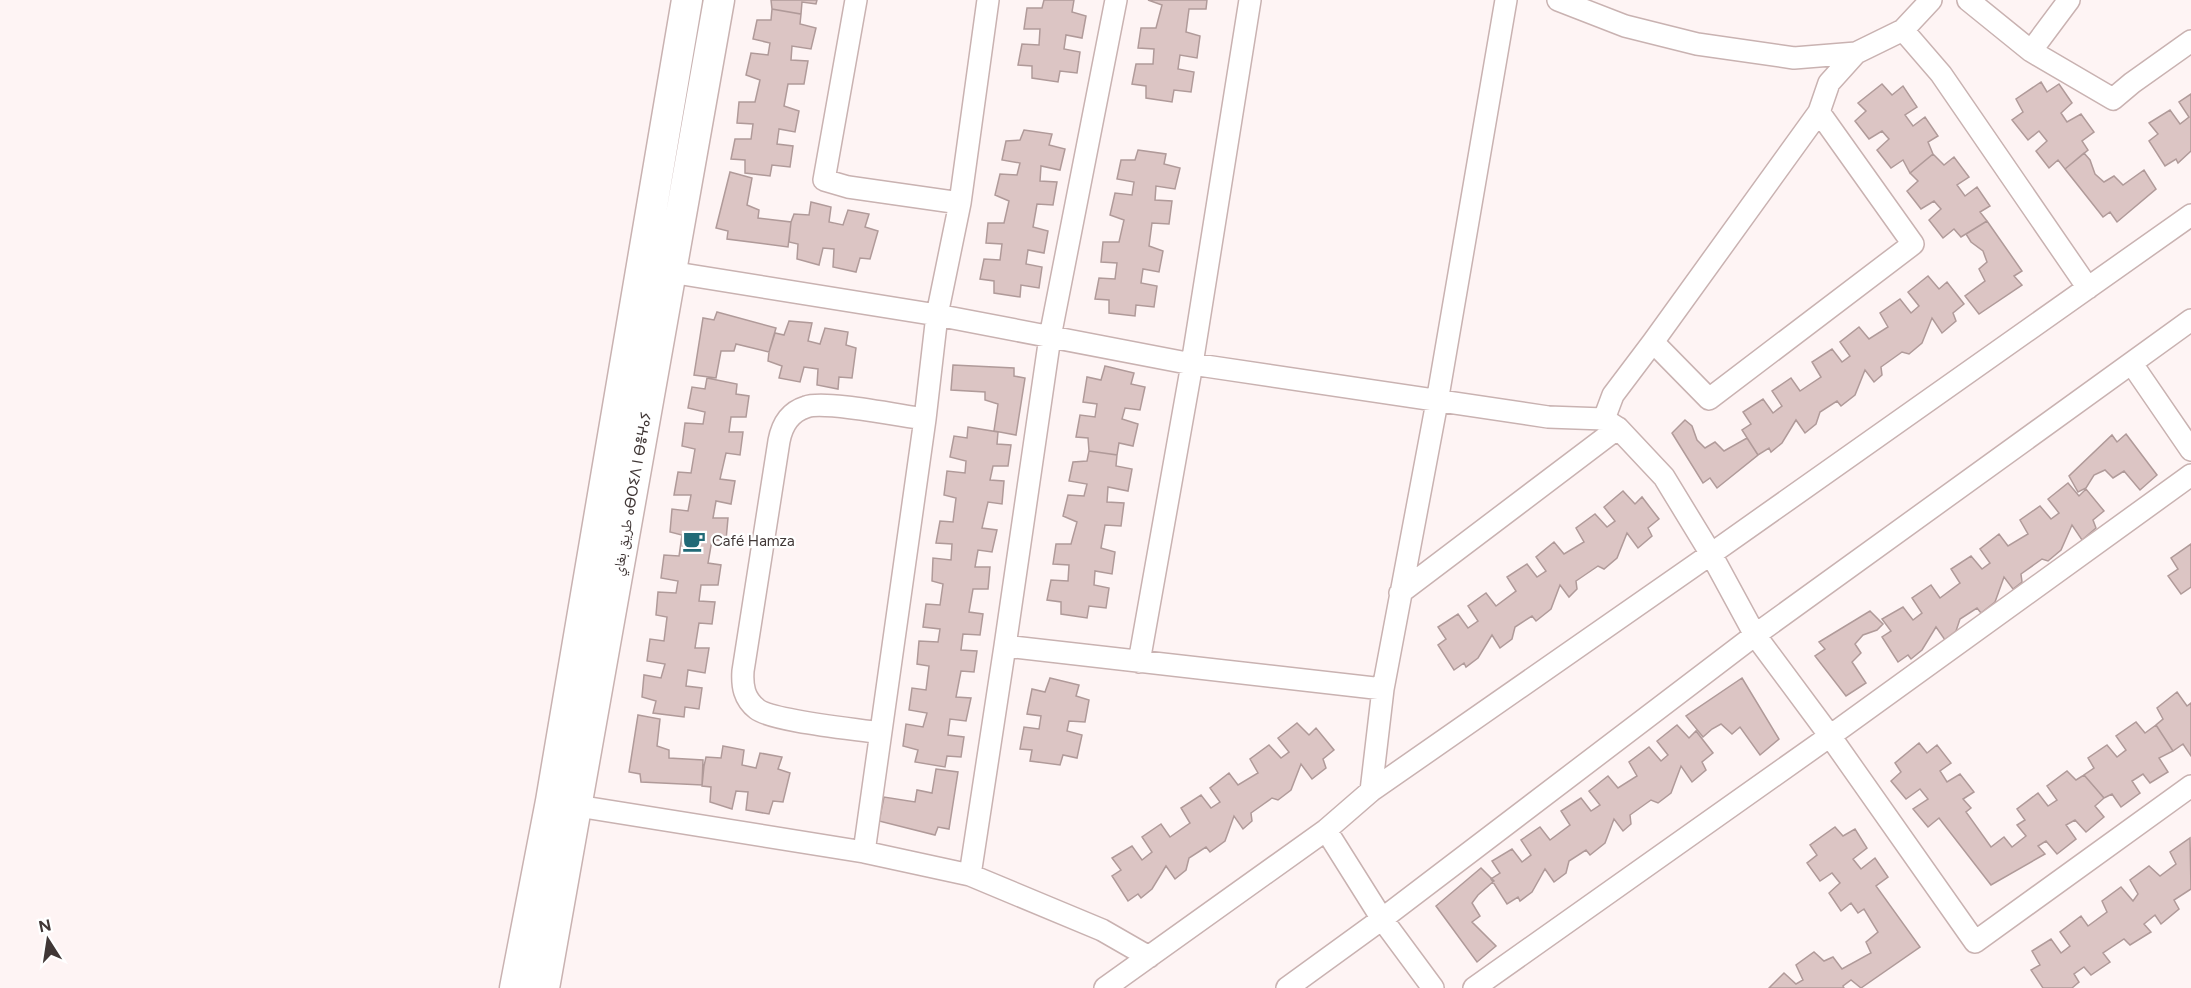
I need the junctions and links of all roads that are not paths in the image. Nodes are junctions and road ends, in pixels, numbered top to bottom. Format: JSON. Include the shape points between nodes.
{"nodes":[{"id":1,"x":687,"y":0,"type":"edge"},
{"id":2,"x":719,"y":0,"type":"edge"},
{"id":3,"x":856,"y":0,"type":"edge"},
{"id":4,"x":988,"y":0,"type":"edge"},
{"id":5,"x":1116,"y":0,"type":"edge"},
{"id":6,"x":1250,"y":0,"type":"edge"},
{"id":7,"x":1506,"y":0,"type":"edge"},
{"id":8,"x":1558,"y":0,"type":"edge"},
{"id":9,"x":1931,"y":0,"type":"edge"},
{"id":10,"x":1968,"y":0,"type":"edge"},
{"id":11,"x":2069,"y":0,"type":"edge"},
{"id":12,"x":1903,"y":30,"type":"junction"},
{"id":13,"x":2191,"y":41,"type":"edge"},
{"id":14,"x":2031,"y":51,"type":"junction"},
{"id":15,"x":1856,"y":53,"type":"junction"},
{"id":16,"x":1819,"y":112,"type":"junction"},
{"id":17,"x":960,"y":203,"type":"junction"},
{"id":18,"x":2191,"y":215,"type":"edge"},
{"id":19,"x":670,"y":272,"type":"junction"},
{"id":20,"x":2088,"y":288,"type":"junction"},
{"id":21,"x":937,"y":315,"type":"junction"},
{"id":22,"x":2191,"y":320,"type":"edge"},
{"id":23,"x":1050,"y":337,"type":"junction"},
{"id":24,"x":1653,"y":342,"type":"junction"},
{"id":25,"x":1192,"y":364,"type":"junction"},
{"id":26,"x":2132,"y":364,"type":"junction"},
{"id":27,"x":1437,"y":402,"type":"junction"},
{"id":28,"x":925,"y":419,"type":"junction"},
{"id":29,"x":1611,"y":424,"type":"junction"},
{"id":30,"x":2191,"y":450,"type":"edge"},
{"id":31,"x":2191,"y":475,"type":"edge"},
{"id":32,"x":1711,"y":554,"type":"junction"},
{"id":33,"x":1400,"y":593,"type":"junction"},
{"id":34,"x":1755,"y":635,"type":"junction"},
{"id":35,"x":1005,"y":646,"type":"junction"},
{"id":36,"x":1139,"y":662,"type":"junction"},
{"id":37,"x":1383,"y":689,"type":"junction"},
{"id":38,"x":880,"y":733,"type":"junction"},
{"id":39,"x":1830,"y":736,"type":"junction"},
{"id":40,"x":2191,"y":786,"type":"edge"},
{"id":41,"x":1371,"y":791,"type":"junction"},
{"id":42,"x":564,"y":804,"type":"junction"},
{"id":43,"x":1326,"y":830,"type":"junction"},
{"id":44,"x":864,"y":852,"type":"junction"},
{"id":45,"x":970,"y":875,"type":"junction"},
{"id":46,"x":1382,"y":919,"type":"junction"},
{"id":47,"x":1149,"y":957,"type":"junction"},
{"id":48,"x":515,"y":988,"type":"edge"},
{"id":49,"x":544,"y":988,"type":"edge"},
{"id":50,"x":1106,"y":988,"type":"edge"},
{"id":51,"x":1287,"y":988,"type":"edge"},
{"id":52,"x":1433,"y":988,"type":"edge"},
{"id":53,"x":1474,"y":988,"type":"edge"}],
"edges":[{"from":1,"to":42,"type":"main road","name":"طريق بغاي ⴰⴱⵔⵉⴷ ⵏ ⴱⴻⵖⴰⵢ"},
{"from":2,"to":19,"type":"main road","name":"طريق بغاي ⴰⴱⵔⵉⴷ ⵏ ⴱⴻⵖⴰⵢ"},
{"from":3,"to":17,"type":"street","via":[[824,180]]},
{"from":4,"to":17,"type":"street"},
{"from":5,"to":23,"type":"street"},
{"from":6,"to":25,"type":"street"},
{"from":7,"to":27,"type":"street"},
{"from":8,"to":15,"type":"street","via":[[1625,26],[1697,44],[1794,58]]},
{"from":9,"to":12,"type":"street"},
{"from":10,"to":14,"type":"street"},
{"from":11,"to":14,"type":"street"},
{"from":12,"to":15,"type":"street"},
{"from":12,"to":20,"type":"street","via":[[1941,74]]},
{"from":13,"to":14,"type":"street","via":[[2113,99]]},
{"from":15,"to":16,"type":"street","via":[[1829,83]]},
{"from":16,"to":24,"type":"street"},
{"from":16,"to":24,"type":"street","via":[[1913,244],[1709,399]]},
{"from":17,"to":21,"type":"street"},
{"from":18,"to":20,"type":"street"},
{"from":19,"to":21,"type":"street"},
{"from":19,"to":42,"type":"main road","name":"طريق بغاي ⴰⴱⵔⵉⴷ ⵏ ⴱⴻⵖⴰⵢ"},
{"from":20,"to":32,"type":"street"},
{"from":21,"to":23,"type":"street"},
{"from":21,"to":28,"type":"street"},
{"from":22,"to":26,"type":"street"},
{"from":23,"to":25,"type":"street"},
{"from":23,"to":35,"type":"street"},
{"from":24,"to":29,"type":"street","via":[[1613,394]]},
{"from":25,"to":27,"type":"street"},
{"from":25,"to":36,"type":"street"},
{"from":26,"to":30,"type":"street"},
{"from":26,"to":34,"type":"street"},
{"from":27,"to":29,"type":"street"},
{"from":27,"to":33,"type":"street"},
{"from":28,"to":38,"type":"street"},
{"from":28,"to":38,"type":"street","via":[[818,404],[799,410],[784,424],[743,671],[742,682],[749,702],[766,714]]},
{"from":29,"to":32,"type":"street","via":[[1664,477]]},
{"from":29,"to":33,"type":"street"},
{"from":31,"to":39,"type":"street"},
{"from":32,"to":34,"type":"street"},
{"from":32,"to":41,"type":"street"},
{"from":33,"to":37,"type":"street"},
{"from":34,"to":39,"type":"street"},
{"from":34,"to":46,"type":"street"},
{"from":35,"to":36,"type":"street"},
{"from":35,"to":45,"type":"street"},
{"from":36,"to":37,"type":"street"},
{"from":37,"to":41,"type":"street"},
{"from":38,"to":44,"type":"street"},
{"from":39,"to":40,"type":"street","via":[[1975,942]]},
{"from":39,"to":53,"type":"street"},
{"from":41,"to":43,"type":"street"},
{"from":42,"to":44,"type":"street"},
{"from":42,"to":48,"type":"main road","name":"طريق بغاي ⴰⴱⵔⵉⴷ ⵏ ⴱⴻⵖⴰⵢ"},
{"from":42,"to":49,"type":"main road","name":"طريق بغاي ⴰⴱⵔⵉⴷ ⵏ ⴱⴻⵖⴰⵢ"},
{"from":43,"to":46,"type":"street"},
{"from":43,"to":47,"type":"street"},
{"from":44,"to":45,"type":"street"},
{"from":45,"to":47,"type":"street","via":[[1102,930]]},
{"from":46,"to":51,"type":"street"},
{"from":46,"to":52,"type":"street"},
{"from":47,"to":50,"type":"street"}]}
